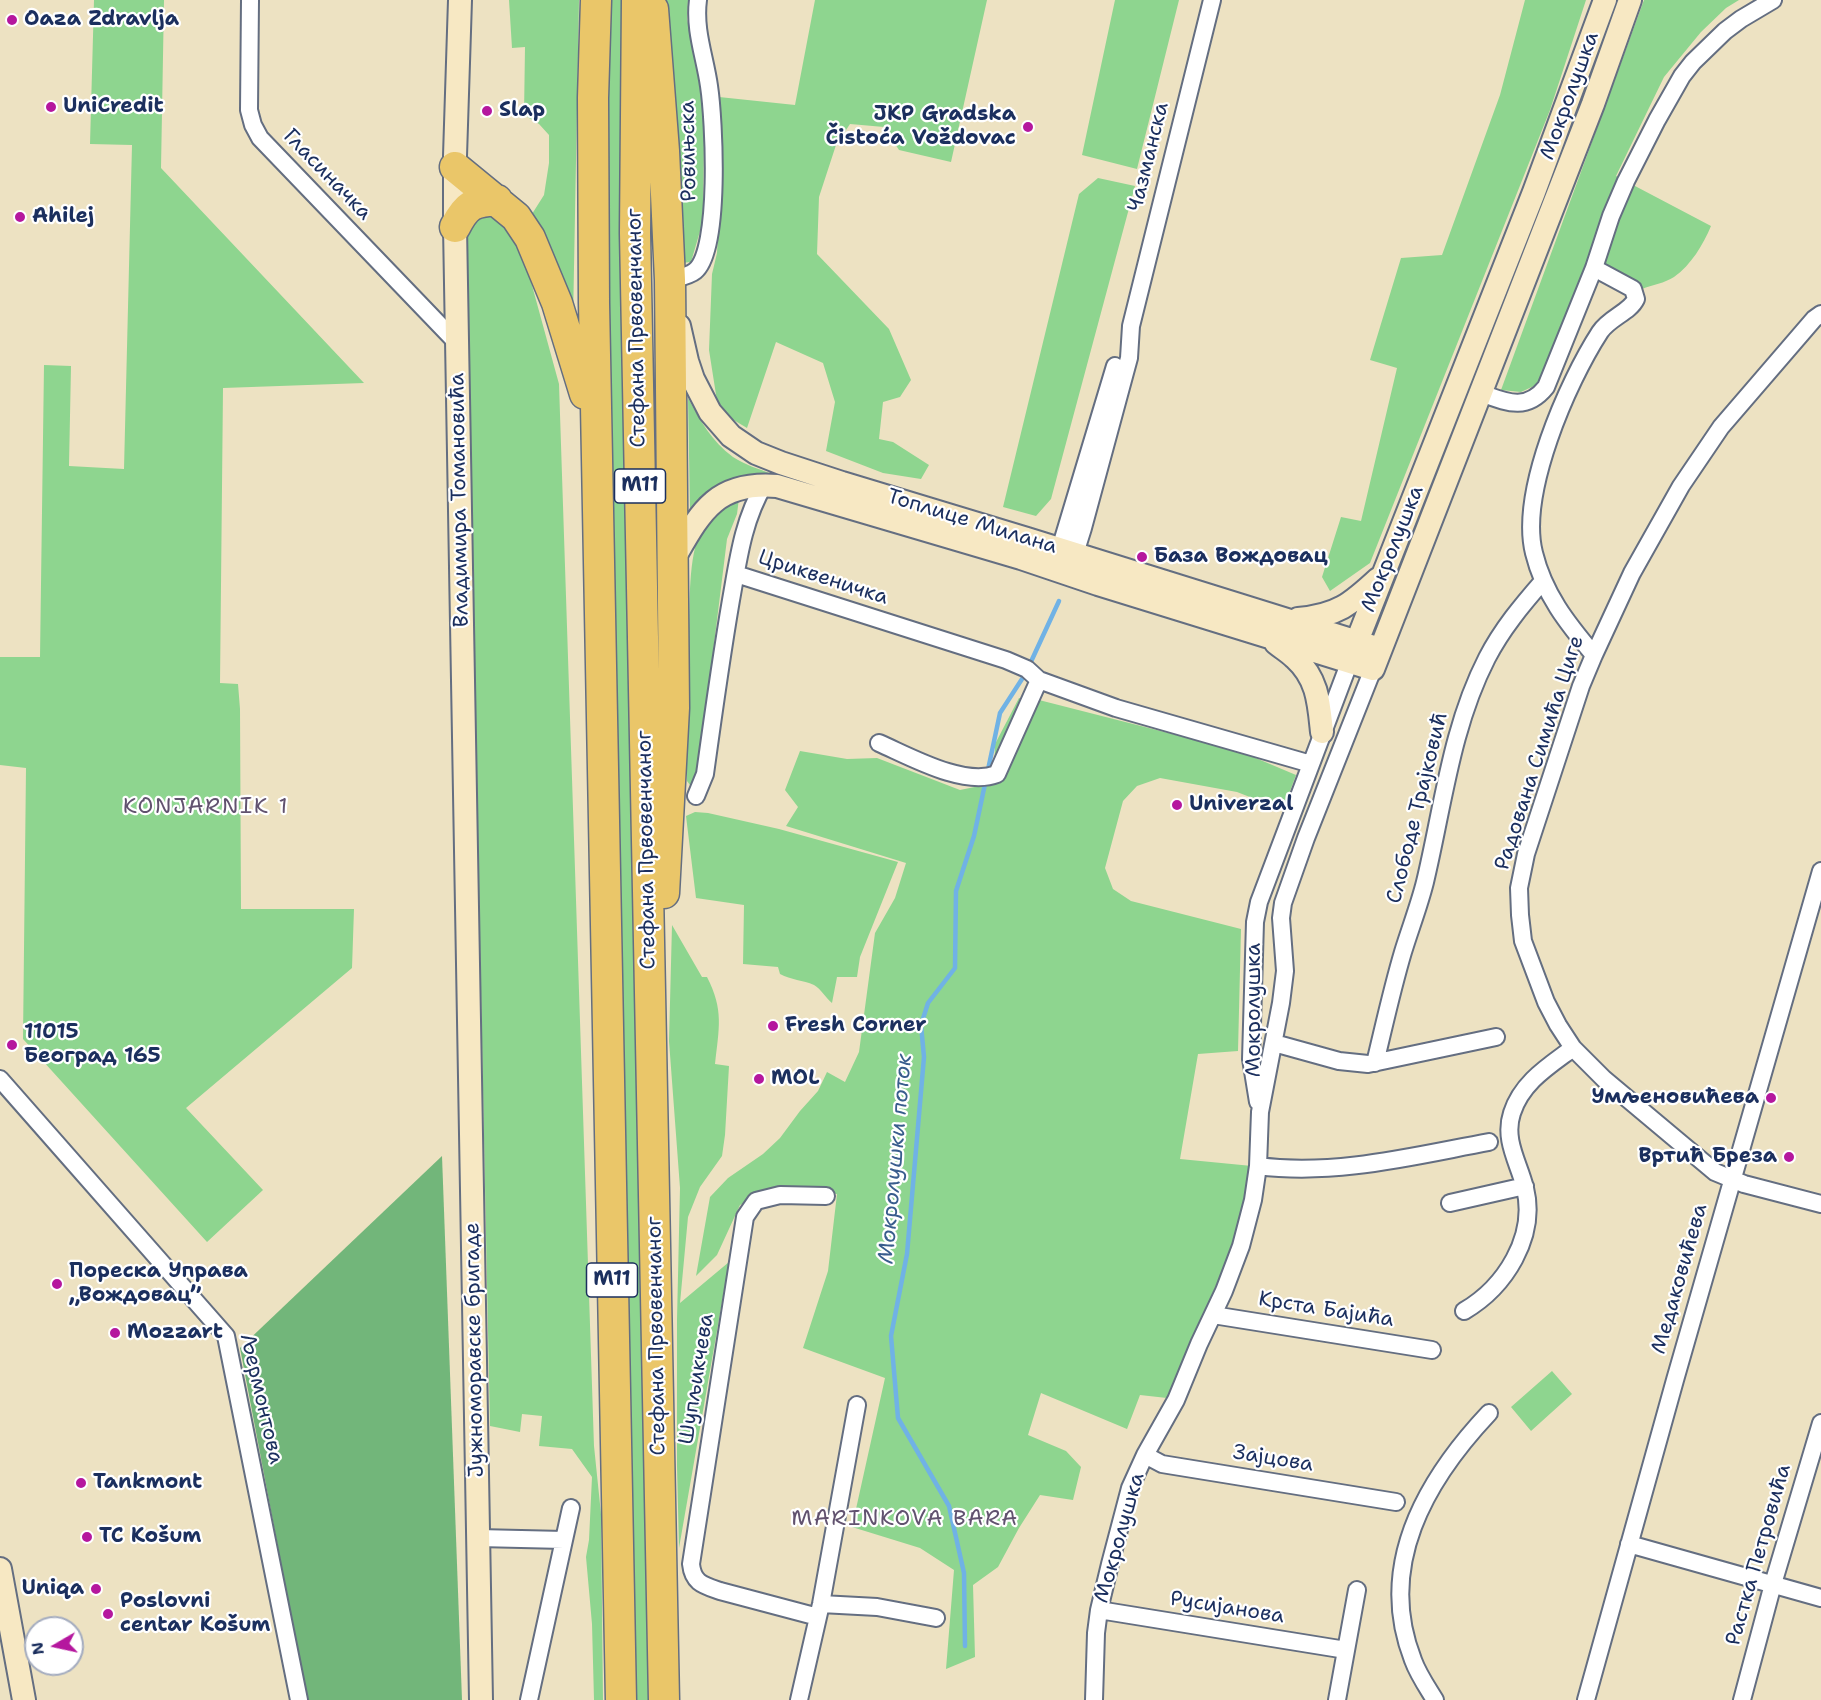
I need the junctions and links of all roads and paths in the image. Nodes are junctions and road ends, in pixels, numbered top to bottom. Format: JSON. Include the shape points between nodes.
{"nodes":[{"id":1,"x":250,"y":0,"type":"edge"},
{"id":2,"x":460,"y":0,"type":"edge"},
{"id":3,"x":596,"y":0,"type":"edge"},
{"id":4,"x":637,"y":0,"type":"edge"},
{"id":5,"x":652,"y":0,"type":"edge"},
{"id":6,"x":698,"y":0,"type":"edge"},
{"id":7,"x":1212,"y":0,"type":"edge"},
{"id":8,"x":1605,"y":0,"type":"edge"},
{"id":9,"x":1630,"y":0,"type":"edge"},
{"id":10,"x":1773,"y":0,"type":"edge"},
{"id":11,"x":455,"y":166,"type":"junction"},
{"id":12,"x":497,"y":200,"type":"junction"},
{"id":13,"x":455,"y":227,"type":"junction"},
{"id":14,"x":1594,"y":268,"type":"junction"},
{"id":15,"x":670,"y":280,"type":"junction"},
{"id":16,"x":1821,"y":314,"type":"edge"},
{"id":17,"x":458,"y":344,"type":"junction"},
{"id":18,"x":1481,"y":393,"type":"junction"},
{"id":19,"x":596,"y":432,"type":"junction"},
{"id":20,"x":764,"y":485,"type":"junction"},
{"id":21,"x":839,"y":493,"type":"junction"},
{"id":22,"x":673,"y":560,"type":"junction"},
{"id":23,"x":1064,"y":562,"type":"junction"},
{"id":24,"x":736,"y":574,"type":"junction"},
{"id":25,"x":1382,"y":576,"type":"junction"},
{"id":26,"x":1543,"y":581,"type":"junction"},
{"id":27,"x":1288,"y":619,"type":"junction"},
{"id":28,"x":1271,"y":637,"type":"junction"},
{"id":29,"x":1353,"y":651,"type":"junction"},
{"id":30,"x":1594,"y":655,"type":"junction"},
{"id":31,"x":1376,"y":659,"type":"junction"},
{"id":32,"x":1039,"y":680,"type":"junction"},
{"id":33,"x":1322,"y":732,"type":"junction"},
{"id":34,"x":879,"y":743,"type":"dead end"},
{"id":35,"x":1311,"y":764,"type":"junction"},
{"id":36,"x":696,"y":796,"type":"dead end"},
{"id":37,"x":1821,"y":871,"type":"edge"},
{"id":38,"x":650,"y":972,"type":"junction"},
{"id":39,"x":468,"y":1001,"type":"joint"},
{"id":40,"x":1496,"y":1037,"type":"dead end"},
{"id":41,"x":1274,"y":1043,"type":"junction"},
{"id":42,"x":1574,"y":1047,"type":"junction"},
{"id":43,"x":1375,"y":1063,"type":"junction"},
{"id":44,"x":0,"y":1079,"type":"edge"},
{"id":45,"x":1260,"y":1112,"type":"junction"},
{"id":46,"x":1489,"y":1142,"type":"dead end"},
{"id":47,"x":1258,"y":1166,"type":"junction"},
{"id":48,"x":1732,"y":1180,"type":"junction"},
{"id":49,"x":1525,"y":1186,"type":"junction"},
{"id":50,"x":826,"y":1196,"type":"dead end"},
{"id":51,"x":1450,"y":1203,"type":"dead end"},
{"id":52,"x":1821,"y":1204,"type":"edge"},
{"id":53,"x":1464,"y":1311,"type":"dead end"},
{"id":54,"x":1213,"y":1315,"type":"junction"},
{"id":55,"x":1432,"y":1350,"type":"dead end"},
{"id":56,"x":857,"y":1405,"type":"dead end"},
{"id":57,"x":1489,"y":1413,"type":"dead end"},
{"id":58,"x":1821,"y":1423,"type":"edge"},
{"id":59,"x":1145,"y":1455,"type":"junction"},
{"id":60,"x":1396,"y":1502,"type":"dead end"},
{"id":61,"x":571,"y":1508,"type":"dead end"},
{"id":62,"x":478,"y":1538,"type":"junction"},
{"id":63,"x":564,"y":1539,"type":"junction"},
{"id":64,"x":1629,"y":1544,"type":"junction"},
{"id":65,"x":0,"y":1569,"type":"edge"},
{"id":66,"x":1773,"y":1584,"type":"junction"},
{"id":67,"x":1357,"y":1590,"type":"dead end"},
{"id":68,"x":1821,"y":1598,"type":"edge"},
{"id":69,"x":820,"y":1610,"type":"junction"},
{"id":70,"x":1100,"y":1610,"type":"junction"},
{"id":71,"x":936,"y":1618,"type":"dead end"},
{"id":72,"x":1346,"y":1650,"type":"junction"},
{"id":73,"x":24,"y":1700,"type":"edge"},
{"id":74,"x":299,"y":1700,"type":"edge"},
{"id":75,"x":481,"y":1700,"type":"edge"},
{"id":76,"x":529,"y":1700,"type":"edge"},
{"id":77,"x":621,"y":1700,"type":"edge"},
{"id":78,"x":664,"y":1700,"type":"edge"},
{"id":79,"x":799,"y":1700,"type":"edge"},
{"id":80,"x":1094,"y":1700,"type":"edge"},
{"id":81,"x":1337,"y":1700,"type":"edge"},
{"id":82,"x":1435,"y":1700,"type":"edge"},
{"id":83,"x":1586,"y":1700,"type":"edge"},
{"id":84,"x":1742,"y":1700,"type":"edge"}],
"edges":[{"from":1,"to":17,"type":"street","name":"Гласиначка","via":[[249,110],[260,138]]},
{"from":2,"to":11,"type":"main road","name":"Владимира Томановића"},
{"from":3,"to":19,"type":"highway","name":"Стефана Првовенчаног","number":"M11"},
{"from":4,"to":38,"type":"highway","name":"Стефана Првовенчаног","number":"M11","via":[[635,201]]},
{"from":5,"to":15,"type":"highway"},
{"from":6,"to":15,"type":"street","name":"Ровињска","via":[[698,29],[711,104],[712,224],[703,260],[696,271]]},
{"from":7,"to":23,"type":"street","name":"Чазманска","via":[[1131,326],[1129,358],[1083,528]]},
{"from":8,"to":25,"type":"main road","name":"Мокролушка","via":[[1534,192]]},
{"from":9,"to":18,"type":"main road","name":"Мокролушка"},
{"from":10,"to":14,"type":"street","via":[[1725,31],[1682,76],[1626,181]]},
{"from":11,"to":12,"type":"highway"},
{"from":11,"to":13,"type":"main road","name":"Владимира Томановића"},
{"from":12,"to":13,"type":"highway","via":[[468,207]]},
{"from":12,"to":19,"type":"highway","via":[[530,237],[544,269]]},
{"from":13,"to":17,"type":"main road","name":"Владимира Томановића"},
{"from":14,"to":18,"type":"street","via":[[1550,382],[1543,391],[1532,400],[1517,403]]},
{"from":14,"to":26,"type":"street","via":[[1633,289],[1636,299],[1607,322],[1582,362],[1544,455],[1531,531]]},
{"from":15,"to":21,"type":"main road","name":"Топлице Милана","via":[[690,370],[720,425],[756,453]]},
{"from":15,"to":22,"type":"highway"},
{"from":16,"to":30,"type":"street","name":"Радована Симића Циге","via":[[1721,427],[1681,486],[1632,573]]},
{"from":17,"to":39,"type":"main road","name":"Владимира Томановића"},
{"from":18,"to":31,"type":"main road","name":"Мокролушка"},
{"from":19,"to":77,"type":"highway","name":"Стефана Првовенчаног","number":"M11"},
{"from":20,"to":21,"type":"main road","name":"Топлице Милана"},
{"from":20,"to":22,"type":"main road","name":"Топлице Милана","via":[[729,492],[711,504],[693,525]]},
{"from":20,"to":24,"type":"street","via":[[751,510]]},
{"from":21,"to":23,"type":"main road","name":"Топлице Милана","via":[[1000,552]]},
{"from":22,"to":38,"type":"highway","via":[[674,708],[668,848],[664,899]]},
{"from":23,"to":27,"type":"main road","name":"Топлице Милана"},
{"from":23,"to":28,"type":"main road","name":"Топлице Милана"},
{"from":24,"to":32,"type":"street","name":"Цриквеничка","via":[[1006,660],[1027,669]]},
{"from":24,"to":36,"type":"street","name":"Цриквеничка","via":[[705,774]]},
{"from":25,"to":27,"type":"main road","via":[[1336,612]]},
{"from":25,"to":29,"type":"main road","name":"Мокролушка"},
{"from":26,"to":30,"type":"street","via":[[1564,619]]},
{"from":26,"to":43,"type":"street","name":"Слободе Трајковић","via":[[1515,613],[1487,658],[1464,713],[1451,756],[1425,883]]},
{"from":27,"to":29,"type":"main road","name":"Топлице Милана"},
{"from":28,"to":29,"type":"main road","name":"Топлице Милана"},
{"from":28,"to":33,"type":"main road","via":[[1310,675],[1317,690]]},
{"from":29,"to":31,"type":"main road","name":"Топлице Милана"},
{"from":29,"to":33,"type":"street","name":"Мокролушка"},
{"from":30,"to":42,"type":"street","name":"Радована Симића Циге","via":[[1526,854],[1519,888],[1523,941],[1531,965],[1558,1025]]},
{"from":31,"to":41,"type":"street","name":"Мокролушка","via":[[1282,903],[1285,971]]},
{"from":32,"to":34,"type":"street","via":[[997,774],[981,779],[958,776]]},
{"from":32,"to":35,"type":"street","name":"Цриквеничка","via":[[1116,708]]},
{"from":33,"to":35,"type":"street","name":"Мокролушка"},
{"from":35,"to":45,"type":"street","name":"Мокролушка","via":[[1264,887],[1255,922],[1251,1059]]},
{"from":37,"to":48,"type":"street","name":"Медаковићева"},
{"from":38,"to":78,"type":"highway","name":"Стефана Првовенчаног","number":"M11"},
{"from":39,"to":62,"type":"main road","name":"Јужноморавске бригаде"},
{"from":40,"to":43,"type":"street"},
{"from":41,"to":43,"type":"street","via":[[1339,1061]]},
{"from":41,"to":45,"type":"street","name":"Мокролушка"},
{"from":42,"to":48,"type":"street","name":"Радована Симића Циге","via":[[1645,1114],[1715,1172]]},
{"from":42,"to":49,"type":"street","via":[[1528,1084],[1511,1114],[1512,1151]]},
{"from":44,"to":74,"type":"street","name":"Љермонтова","via":[[226,1336]]},
{"from":45,"to":47,"type":"street","name":"Мокролушка"},
{"from":46,"to":47,"type":"street","via":[[1358,1166]]},
{"from":47,"to":54,"type":"street","name":"Мокролушка","via":[[1235,1266]]},
{"from":48,"to":52,"type":"street","name":"Радована Симића Циге"},
{"from":48,"to":64,"type":"street","name":"Медаковићева"},
{"from":49,"to":51,"type":"street"},
{"from":49,"to":53,"type":"street","via":[[1527,1222],[1515,1258],[1496,1287]]},
{"from":50,"to":69,"type":"street","name":"Шупљикчева","via":[[780,1195],[756,1201],[745,1217],[691,1564],[692,1574],[699,1582],[720,1591]]},
{"from":54,"to":55,"type":"street","name":"Крста Бајића"},
{"from":54,"to":59,"type":"street","name":"Мокролушка","via":[[1176,1401]]},
{"from":56,"to":69,"type":"street"},
{"from":57,"to":82,"type":"street","via":[[1422,1502],[1402,1562],[1402,1623],[1414,1663]]},
{"from":58,"to":66,"type":"street","name":"Растка Петровића"},
{"from":59,"to":60,"type":"street","name":"Зајцова","via":[[1162,1464]]},
{"from":59,"to":70,"type":"street","name":"Мокролушка","via":[[1130,1488]]},
{"from":61,"to":63,"type":"street"},
{"from":62,"to":63,"type":"street"},
{"from":62,"to":75,"type":"main road","name":"Јужноморавске бригаде"},
{"from":63,"to":76,"type":"street"},
{"from":64,"to":66,"type":"street"},
{"from":64,"to":83,"type":"street","name":"Медаковићева"},
{"from":65,"to":73,"type":"main road"},
{"from":66,"to":68,"type":"street"},
{"from":66,"to":84,"type":"street","name":"Растка Петровића"},
{"from":67,"to":72,"type":"street"},
{"from":69,"to":71,"type":"street","via":[[877,1607]]},
{"from":69,"to":79,"type":"street"},
{"from":70,"to":72,"type":"street","name":"Русијанова"},
{"from":70,"to":80,"type":"street","name":"Мокролушка"},
{"from":72,"to":81,"type":"street"}]}
